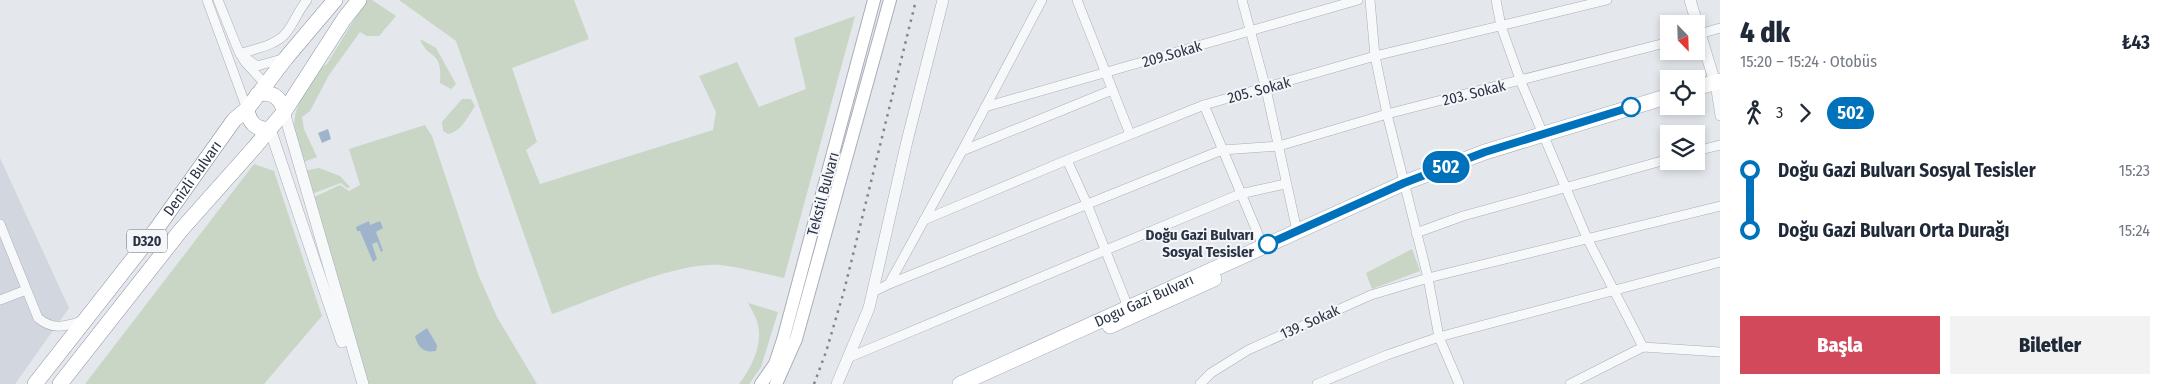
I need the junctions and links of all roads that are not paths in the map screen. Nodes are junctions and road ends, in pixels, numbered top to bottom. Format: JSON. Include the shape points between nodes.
{"nodes":[{"id":1,"x":207,"y":0,"type":"edge"},
{"id":2,"x":218,"y":0,"type":"edge"},
{"id":3,"x":307,"y":0,"type":"edge"},
{"id":4,"x":335,"y":0,"type":"edge"},
{"id":5,"x":359,"y":0,"type":"edge"},
{"id":6,"x":874,"y":0,"type":"edge"},
{"id":7,"x":890,"y":0,"type":"edge"},
{"id":8,"x":943,"y":0,"type":"edge"},
{"id":9,"x":1042,"y":0,"type":"edge"},
{"id":10,"x":1078,"y":0,"type":"edge"},
{"id":11,"x":1242,"y":0,"type":"edge"},
{"id":12,"x":1358,"y":0,"type":"edge"},
{"id":13,"x":1370,"y":0,"type":"edge"},
{"id":14,"x":1496,"y":0,"type":"edge"},
{"id":15,"x":1607,"y":0,"type":"edge"},
{"id":16,"x":1690,"y":0,"type":"edge"},
{"id":17,"x":1694,"y":15,"type":"edge"},
{"id":18,"x":1501,"y":26,"type":"junction"},
{"id":19,"x":1720,"y":28,"type":"edge"},
{"id":20,"x":1251,"y":31,"type":"junction"},
{"id":21,"x":1705,"y":32,"type":"edge"},
{"id":22,"x":1660,"y":44,"type":"edge"},
{"id":23,"x":1705,"y":53,"type":"edge"},
{"id":24,"x":240,"y":54,"type":"junction"},
{"id":25,"x":1375,"y":56,"type":"junction"},
{"id":26,"x":286,"y":58,"type":"junction"},
{"id":27,"x":1107,"y":73,"type":"junction"},
{"id":28,"x":1521,"y":82,"type":"junction"},
{"id":29,"x":1718,"y":87,"type":"edge"},
{"id":30,"x":1266,"y":88,"type":"junction"},
{"id":31,"x":1705,"y":88,"type":"edge"},
{"id":32,"x":261,"y":90,"type":"junction"},
{"id":33,"x":1112,"y":90,"type":"junction"},
{"id":34,"x":1705,"y":94,"type":"edge"},
{"id":35,"x":1660,"y":99,"type":"edge"},
{"id":36,"x":1204,"y":104,"type":"junction"},
{"id":37,"x":281,"y":105,"type":"junction"},
{"id":38,"x":985,"y":107,"type":"junction"},
{"id":39,"x":1660,"y":108,"type":"edge"},
{"id":40,"x":247,"y":109,"type":"junction"},
{"id":41,"x":1387,"y":114,"type":"junction"},
{"id":42,"x":1720,"y":116,"type":"edge"},
{"id":43,"x":270,"y":129,"type":"junction"},
{"id":44,"x":1130,"y":134,"type":"junction"},
{"id":45,"x":1545,"y":137,"type":"junction"},
{"id":46,"x":1720,"y":145,"type":"edge"},
{"id":47,"x":1279,"y":146,"type":"junction"},
{"id":48,"x":1705,"y":149,"type":"edge"},
{"id":49,"x":1222,"y":150,"type":"junction"},
{"id":50,"x":962,"y":151,"type":"junction"},
{"id":51,"x":1067,"y":160,"type":"junction"},
{"id":52,"x":1660,"y":161,"type":"edge"},
{"id":53,"x":1285,"y":184,"type":"junction"},
{"id":54,"x":1566,"y":187,"type":"junction"},
{"id":55,"x":1405,"y":188,"type":"junction"},
{"id":56,"x":1240,"y":194,"type":"junction"},
{"id":57,"x":1087,"y":204,"type":"junction"},
{"id":58,"x":1720,"y":206,"type":"edge"},
{"id":59,"x":924,"y":220,"type":"junction"},
{"id":60,"x":0,"y":224,"type":"edge"},
{"id":61,"x":1297,"y":231,"type":"junction"},
{"id":62,"x":1416,"y":233,"type":"junction"},
{"id":63,"x":1587,"y":238,"type":"junction"},
{"id":64,"x":1267,"y":248,"type":"junction"},
{"id":65,"x":1105,"y":249,"type":"junction"},
{"id":66,"x":1720,"y":262,"type":"edge"},
{"id":67,"x":1428,"y":278,"type":"junction"},
{"id":68,"x":889,"y":284,"type":"junction"},
{"id":69,"x":26,"y":290,"type":"junction"},
{"id":70,"x":1616,"y":291,"type":"junction"},
{"id":71,"x":872,"y":292,"type":"junction"},
{"id":72,"x":0,"y":300,"type":"edge"},
{"id":73,"x":1130,"y":312,"type":"junction"},
{"id":74,"x":87,"y":319,"type":"junction"},
{"id":75,"x":1440,"y":337,"type":"junction"},
{"id":76,"x":1644,"y":347,"type":"junction"},
{"id":77,"x":1720,"y":352,"type":"edge"},
{"id":78,"x":850,"y":357,"type":"junction"},
{"id":79,"x":352,"y":360,"type":"junction"},
{"id":80,"x":35,"y":384,"type":"edge"},
{"id":81,"x":60,"y":384,"type":"edge"},
{"id":82,"x":355,"y":384,"type":"edge"},
{"id":83,"x":363,"y":384,"type":"edge"},
{"id":84,"x":761,"y":384,"type":"edge"},
{"id":85,"x":776,"y":384,"type":"edge"},
{"id":86,"x":837,"y":384,"type":"edge"},
{"id":87,"x":960,"y":384,"type":"edge"},
{"id":88,"x":978,"y":384,"type":"edge"},
{"id":89,"x":1200,"y":384,"type":"edge"},
{"id":90,"x":1317,"y":384,"type":"edge"},
{"id":91,"x":1459,"y":384,"type":"edge"},
{"id":92,"x":1570,"y":384,"type":"edge"}],
"edges":[{"from":1,"to":40,"type":"street"},
{"from":2,"to":24,"type":"street"},
{"from":3,"to":24,"type":"street","via":[[286,34]]},
{"from":4,"to":26,"type":"main road","name":"Denizli Bulvarı","number":"D320"},
{"from":5,"to":37,"type":"main road","name":"Denizli Bulvarı","number":"D320"},
{"from":6,"to":84,"type":"main road","name":"Tekstil Bulvarı","via":[[775,364]]},
{"from":7,"to":85,"type":"main road","name":"Tekstil Bulvarı","via":[[796,339]]},
{"from":8,"to":71,"type":"street"},
{"from":9,"to":38,"type":"street"},
{"from":10,"to":27,"type":"street"},
{"from":11,"to":20,"type":"street"},
{"from":12,"to":20,"type":"street","name":"209.Sokak"},
{"from":13,"to":25,"type":"street"},
{"from":14,"to":18,"type":"street"},
{"from":15,"to":18,"type":"street","name":"205. Sokak"},
{"from":16,"to":17,"type":"street"},
{"from":18,"to":25,"type":"street","name":"205. Sokak"},
{"from":18,"to":28,"type":"street"},
{"from":19,"to":21,"type":"street"},
{"from":20,"to":27,"type":"street","name":"209.Sokak"},
{"from":20,"to":30,"type":"street"},
{"from":22,"to":28,"type":"street","name":"203. Sokak"},
{"from":23,"to":29,"type":"street"},
{"from":24,"to":26,"type":"street","via":[[257,66]]},
{"from":24,"to":32,"type":"street"},
{"from":25,"to":30,"type":"street","name":"205. Sokak"},
{"from":25,"to":41,"type":"street"},
{"from":26,"to":32,"type":"main road","name":"Denizli Bulvarı","number":"D320"},
{"from":27,"to":33,"type":"street"},
{"from":27,"to":38,"type":"street","name":"209.Sokak"},
{"from":28,"to":41,"type":"street","name":"203. Sokak"},
{"from":28,"to":45,"type":"street"},
{"from":29,"to":31,"type":"main road"},
{"from":29,"to":34,"type":"main road"},
{"from":29,"to":42,"type":"street"},
{"from":30,"to":36,"type":"street","name":"205. Sokak"},
{"from":30,"to":47,"type":"street"},
{"from":32,"to":37,"type":"main road"},
{"from":32,"to":40,"type":"main road","name":"Denizli Bulvarı","number":"D320"},
{"from":33,"to":44,"type":"street"},
{"from":33,"to":50,"type":"street"},
{"from":35,"to":45,"type":"main road"},
{"from":36,"to":44,"type":"street","name":"205. Sokak"},
{"from":36,"to":49,"type":"street"},
{"from":37,"to":43,"type":"main road","name":"Denizli Bulvarı","number":"D320"},
{"from":37,"to":79,"type":"street"},
{"from":38,"to":50,"type":"street"},
{"from":39,"to":45,"type":"main road"},
{"from":40,"to":43,"type":"main road","via":[[254,126]]},
{"from":40,"to":74,"type":"main road","name":"Denizli Bulvarı","number":"D320","via":[[234,120]]},
{"from":41,"to":47,"type":"street","name":"203. Sokak"},
{"from":41,"to":55,"type":"street"},
{"from":43,"to":79,"type":"street"},
{"from":43,"to":81,"type":"main road","name":"Denizli Bulvarı","number":"D320","via":[[181,230]]},
{"from":44,"to":51,"type":"street","name":"205. Sokak"},
{"from":45,"to":54,"type":"street"},
{"from":45,"to":55,"type":"main road"},
{"from":46,"to":48,"type":"street"},
{"from":47,"to":49,"type":"street","name":"203. Sokak"},
{"from":47,"to":53,"type":"street"},
{"from":49,"to":56,"type":"street"},
{"from":49,"to":57,"type":"street","name":"203. Sokak"},
{"from":50,"to":59,"type":"street"},
{"from":51,"to":57,"type":"street"},
{"from":51,"to":59,"type":"street","name":"205. Sokak"},
{"from":52,"to":54,"type":"street"},
{"from":53,"to":56,"type":"street"},
{"from":53,"to":61,"type":"street"},
{"from":54,"to":62,"type":"street"},
{"from":54,"to":63,"type":"street"},
{"from":55,"to":61,"type":"main road"},
{"from":55,"to":62,"type":"street"},
{"from":55,"to":64,"type":"main road"},
{"from":56,"to":64,"type":"street"},
{"from":56,"to":65,"type":"street"},
{"from":57,"to":65,"type":"street"},
{"from":57,"to":68,"type":"street","name":"203. Sokak"},
{"from":58,"to":63,"type":"street","name":"139. Sokak"},
{"from":59,"to":68,"type":"street"},
{"from":60,"to":69,"type":"street"},
{"from":61,"to":64,"type":"main road"},
{"from":62,"to":67,"type":"street"},
{"from":63,"to":67,"type":"street","name":"139. Sokak"},
{"from":63,"to":70,"type":"street"},
{"from":64,"to":73,"type":"main road"},
{"from":65,"to":73,"type":"street"},
{"from":65,"to":78,"type":"street"},
{"from":66,"to":70,"type":"street"},
{"from":67,"to":75,"type":"street"},
{"from":67,"to":89,"type":"street","name":"139. Sokak","via":[[1371,295],[1262,343],[1224,364]]},
{"from":68,"to":71,"type":"street","name":"203. Sokak"},
{"from":69,"to":72,"type":"street"},
{"from":69,"to":74,"type":"street","via":[[38,318],[51,326],[61,328]]},
{"from":70,"to":75,"type":"street"},
{"from":70,"to":76,"type":"street"},
{"from":71,"to":78,"type":"street"},
{"from":73,"to":87,"type":"main road","name":"Dogu Gazi Bulvarı"},
{"from":73,"to":88,"type":"main road"},
{"from":74,"to":80,"type":"main road","name":"Denizli Bulvarı","number":"D320"},
{"from":75,"to":90,"type":"street"},
{"from":75,"to":91,"type":"street"},
{"from":76,"to":77,"type":"street"},
{"from":76,"to":92,"type":"street"},
{"from":78,"to":86,"type":"street"},
{"from":79,"to":82,"type":"street"},
{"from":79,"to":83,"type":"street"}]}
